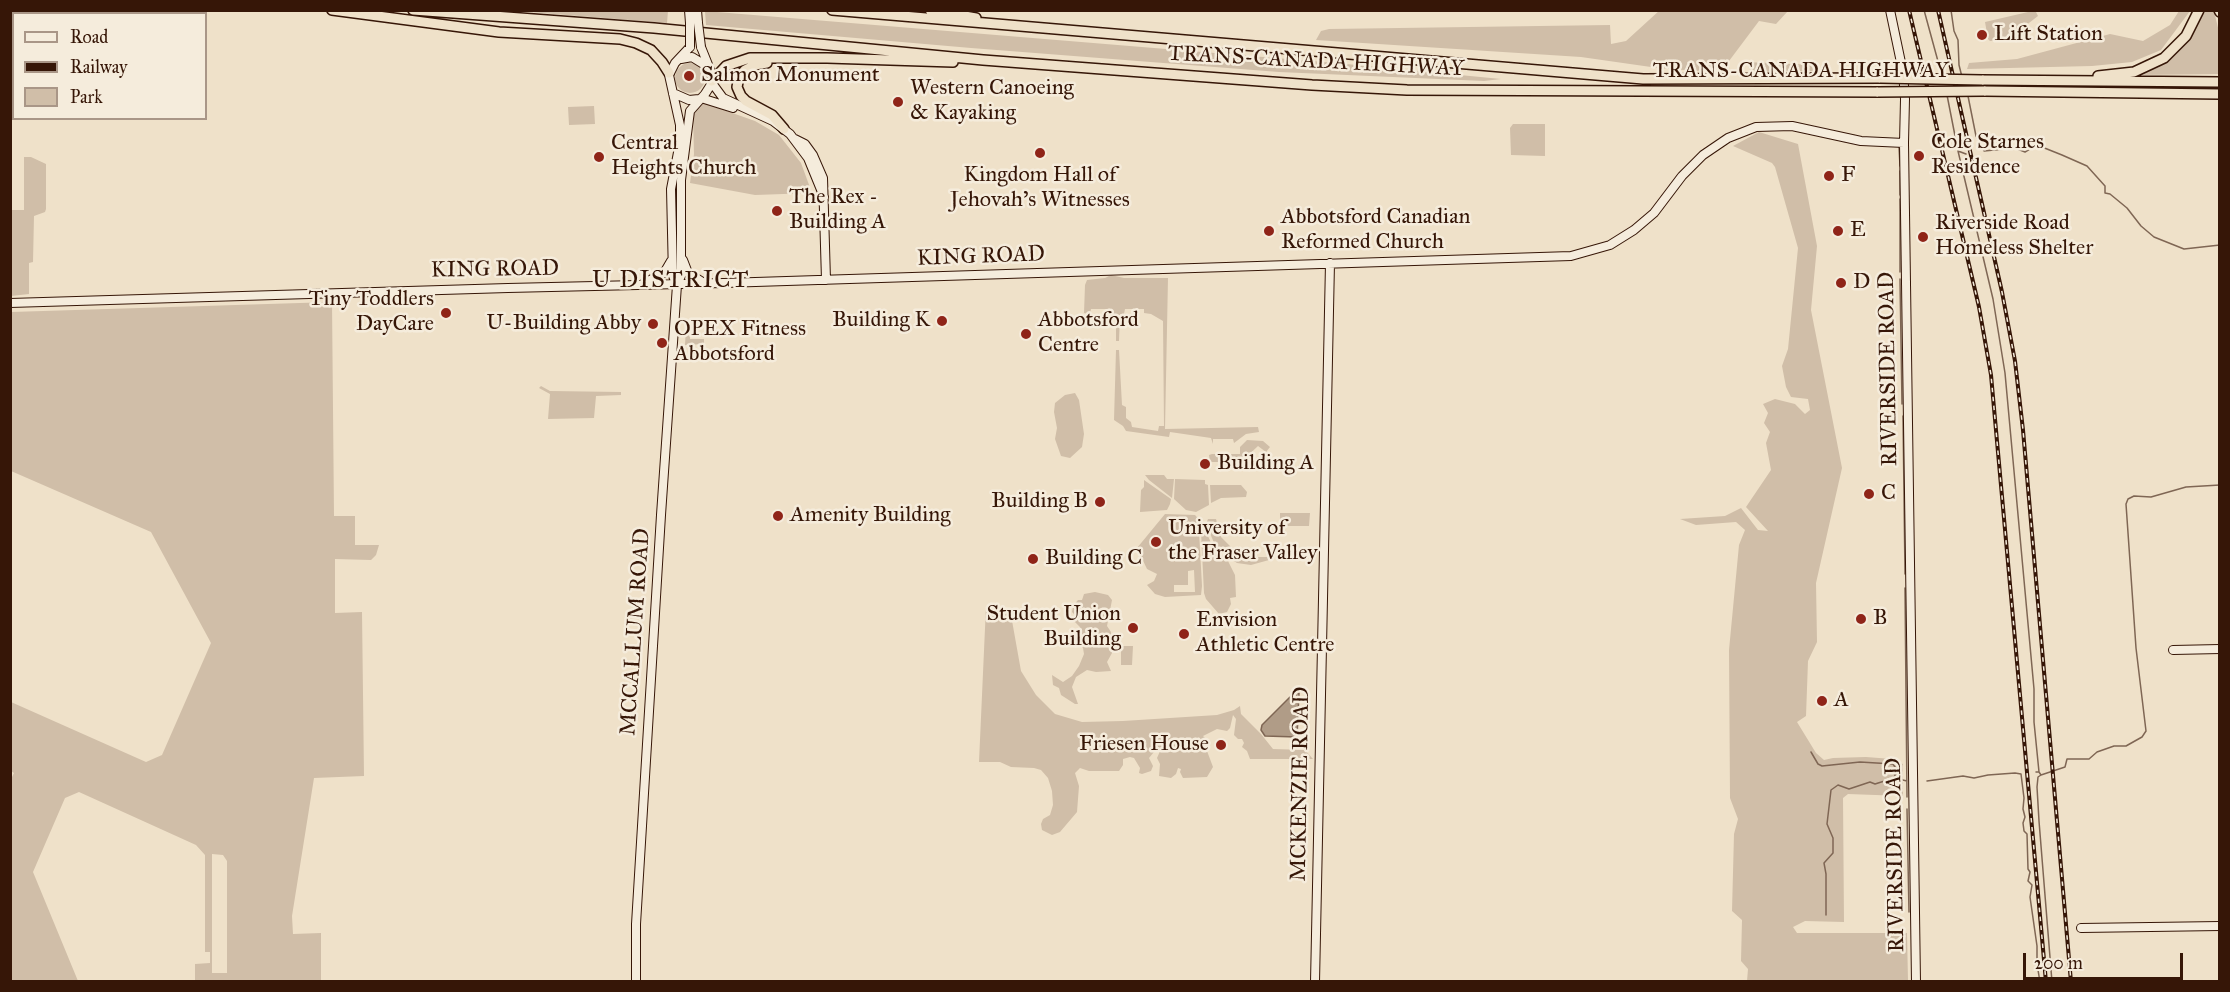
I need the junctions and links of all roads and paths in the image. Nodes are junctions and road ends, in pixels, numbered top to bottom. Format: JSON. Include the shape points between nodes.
{"nodes":[{"id":1,"x":332,"y":10,"type":"edge"},
{"id":2,"x":413,"y":10,"type":"edge"},
{"id":3,"x":689,"y":10,"type":"edge"},
{"id":4,"x":697,"y":10,"type":"edge"},
{"id":5,"x":832,"y":10,"type":"edge"},
{"id":6,"x":930,"y":10,"type":"edge"},
{"id":7,"x":1890,"y":10,"type":"edge"},
{"id":8,"x":2199,"y":10,"type":"edge"},
{"id":9,"x":694,"y":23,"type":"junction"},
{"id":10,"x":1062,"y":31,"type":"junction"},
{"id":11,"x":827,"y":58,"type":"junction"},
{"id":12,"x":679,"y":60,"type":"junction"},
{"id":13,"x":983,"y":60,"type":"junction"},
{"id":14,"x":709,"y":68,"type":"junction"},
{"id":15,"x":669,"y":73,"type":"junction"},
{"id":16,"x":1986,"y":80,"type":"junction"},
{"id":17,"x":712,"y":82,"type":"junction"},
{"id":18,"x":2220,"y":82,"type":"edge"},
{"id":19,"x":673,"y":93,"type":"junction"},
{"id":20,"x":2220,"y":94,"type":"edge"},
{"id":21,"x":700,"y":98,"type":"junction"},
{"id":22,"x":753,"y":113,"type":"junction"},
{"id":23,"x":784,"y":129,"type":"junction"},
{"id":24,"x":1904,"y":143,"type":"junction"},
{"id":25,"x":682,"y":256,"type":"junction"},
{"id":26,"x":673,"y":257,"type":"junction"},
{"id":27,"x":1330,"y":264,"type":"junction"},
{"id":28,"x":826,"y":280,"type":"junction"},
{"id":29,"x":706,"y":284,"type":"junction"},
{"id":30,"x":638,"y":285,"type":"junction"},
{"id":31,"x":676,"y":285,"type":"junction"},
{"id":32,"x":10,"y":303,"type":"edge"},
{"id":33,"x":2220,"y":649,"type":"edge"},
{"id":34,"x":2173,"y":651,"type":"dead end"},
{"id":35,"x":2220,"y":927,"type":"edge"},
{"id":36,"x":2081,"y":928,"type":"dead end"},
{"id":37,"x":636,"y":981,"type":"edge"},
{"id":38,"x":1315,"y":981,"type":"edge"},
{"id":39,"x":1916,"y":981,"type":"edge"}],
"edges":[{"from":1,"to":15,"type":"highway","via":[[499,32],[625,40],[651,50]]},
{"from":2,"to":13,"type":"highway","name":"TRANS-CANADA HIGHWAY","via":[[654,28]]},
{"from":3,"to":9,"type":"street"},
{"from":4,"to":9,"type":"street"},
{"from":5,"to":10,"type":"highway","name":"TRANS-CANADA HIGHWAY"},
{"from":6,"to":10,"type":"highway"},
{"from":7,"to":24,"type":"street","name":"RIVERSIDE ROAD","via":[[1903,72]]},
{"from":8,"to":16,"type":"highway","via":[[2177,46],[2154,64],[2134,72]]},
{"from":9,"to":12,"type":"street","bridge":true,"via":[[690,47]]},
{"from":9,"to":14,"type":"street","bridge":true},
{"from":10,"to":16,"type":"highway","name":"TRANS-CANADA HIGHWAY","bridge":true,"via":[[1643,79]]},
{"from":11,"to":13,"type":"highway"},
{"from":11,"to":17,"type":"highway","via":[[743,60],[726,66]]},
{"from":11,"to":23,"type":"highway","via":[[760,63],[740,74],[737,87],[741,96],[772,115]]},
{"from":12,"to":14,"type":"street","via":[[692,57]]},
{"from":12,"to":15,"type":"street"},
{"from":13,"to":20,"type":"highway","name":"TRANS-CANADA HIGHWAY","bridge":true,"via":[[1407,90]]},
{"from":14,"to":17,"type":"street"},
{"from":15,"to":19,"type":"street"},
{"from":16,"to":18,"type":"highway","name":"TRANS-CANADA HIGHWAY"},
{"from":17,"to":21,"type":"street"},
{"from":17,"to":22,"type":"street","via":[[723,98]]},
{"from":19,"to":21,"type":"street","via":[[689,100]]},
{"from":19,"to":26,"type":"street","name":"MCCALLUM ROAD","via":[[681,134],[671,189]]},
{"from":21,"to":22,"type":"street"},
{"from":21,"to":25,"type":"street","name":"MCCALLUM ROAD","via":[[688,118],[681,187]]},
{"from":22,"to":23,"type":"street"},
{"from":23,"to":28,"type":"street","via":[[805,144],[823,178]]},
{"from":24,"to":27,"type":"street","name":"KING ROAD","via":[[1861,141],[1792,126],[1756,127],[1728,138],[1703,155],[1644,222],[1623,238],[1598,249],[1563,256]]},
{"from":24,"to":39,"type":"street","name":"RIVERSIDE ROAD"},
{"from":25,"to":29,"type":"street","via":[[688,273]]},
{"from":25,"to":31,"type":"street","name":"MCCALLUM ROAD","via":[[681,276]]},
{"from":26,"to":30,"type":"street","via":[[664,273]]},
{"from":26,"to":31,"type":"street","name":"MCCALLUM ROAD"},
{"from":27,"to":28,"type":"street","name":"KING ROAD"},
{"from":27,"to":38,"type":"street","name":"MCKENZIE ROAD"},
{"from":28,"to":29,"type":"street","name":"KING ROAD"},
{"from":29,"to":31,"type":"street","name":"KING ROAD"},
{"from":30,"to":31,"type":"street","name":"KING ROAD"},
{"from":30,"to":32,"type":"street","name":"KING ROAD"},
{"from":31,"to":37,"type":"street","name":"MCCALLUM ROAD"},
{"from":33,"to":34,"type":"street"},
{"from":35,"to":36,"type":"street"}]}
